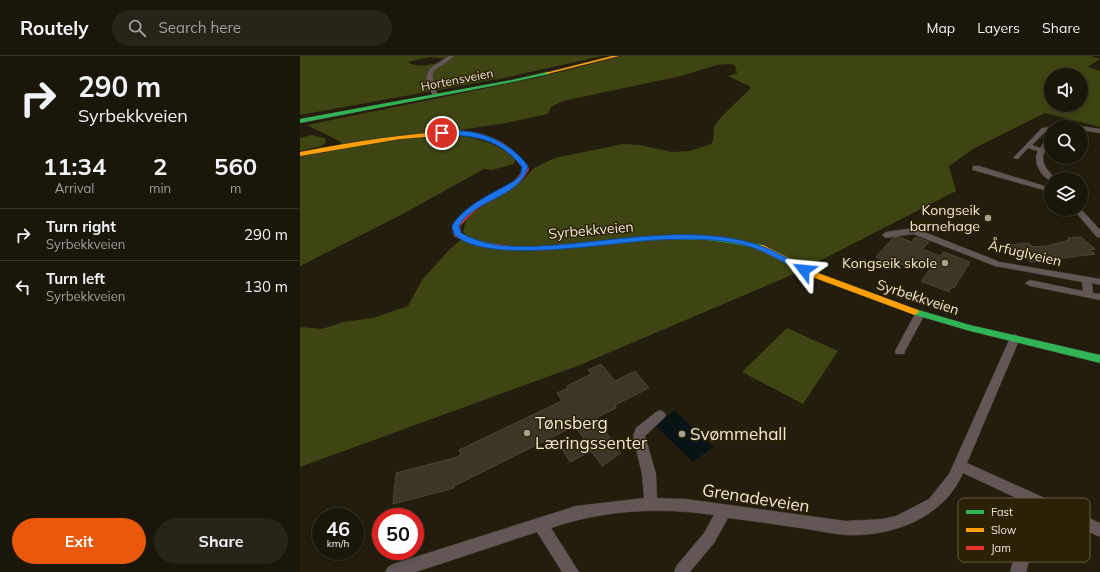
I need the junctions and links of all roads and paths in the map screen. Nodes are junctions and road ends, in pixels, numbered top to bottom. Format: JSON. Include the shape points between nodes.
{"nodes":[{"id":1,"x":452,"y":56,"type":"edge"},
{"id":2,"x":617,"y":56,"type":"edge"},
{"id":3,"x":435,"y":96,"type":"junction"},
{"id":4,"x":300,"y":121,"type":"edge"},
{"id":5,"x":1044,"y":129,"type":"edge"},
{"id":6,"x":1088,"y":129,"type":"edge"},
{"id":7,"x":1100,"y":131,"type":"edge"},
{"id":8,"x":1027,"y":146,"type":"junction"},
{"id":9,"x":1044,"y":146,"type":"edge"},
{"id":10,"x":1041,"y":150,"type":"junction"},
{"id":11,"x":300,"y":154,"type":"edge"},
{"id":12,"x":1016,"y":158,"type":"dead end"},
{"id":13,"x":976,"y":168,"type":"dead end"},
{"id":14,"x":1046,"y":172,"type":"edge"},
{"id":15,"x":1044,"y":188,"type":"edge"},
{"id":16,"x":1083,"y":216,"type":"edge"},
{"id":17,"x":886,"y":235,"type":"dead end"},
{"id":18,"x":1100,"y":235,"type":"edge"},
{"id":19,"x":1087,"y":280,"type":"junction"},
{"id":20,"x":1100,"y":282,"type":"edge"},
{"id":21,"x":1030,"y":283,"type":"dead end"},
{"id":22,"x":1088,"y":295,"type":"junction"},
{"id":23,"x":1100,"y":298,"type":"edge"},
{"id":24,"x":920,"y":314,"type":"junction"},
{"id":25,"x":1014,"y":338,"type":"junction"},
{"id":26,"x":900,"y":352,"type":"dead end"},
{"id":27,"x":1100,"y":359,"type":"edge"},
{"id":28,"x":660,"y":415,"type":"dead end"},
{"id":29,"x":960,"y":466,"type":"junction"},
{"id":30,"x":1032,"y":498,"type":"edge"},
{"id":31,"x":651,"y":504,"type":"junction"},
{"id":32,"x":724,"y":511,"type":"junction"},
{"id":33,"x":540,"y":524,"type":"junction"},
{"id":34,"x":1090,"y":525,"type":"edge"},
{"id":35,"x":1100,"y":530,"type":"edge"},
{"id":36,"x":1021,"y":562,"type":"edge"},
{"id":37,"x":393,"y":572,"type":"edge"},
{"id":38,"x":571,"y":572,"type":"edge"},
{"id":39,"x":682,"y":572,"type":"edge"},
{"id":40,"x":1018,"y":572,"type":"edge"}],
"edges":[{"from":1,"to":3,"type":"street","via":[[432,69],[428,77]]},
{"from":2,"to":3,"type":"main road","name":"Hortensveien","via":[[537,76]]},
{"from":3,"to":4,"type":"main road","name":"Hortensveien"},
{"from":5,"to":8,"type":"street"},
{"from":6,"to":7,"type":"street"},
{"from":8,"to":10,"type":"street"},
{"from":8,"to":12,"type":"street"},
{"from":9,"to":10,"type":"street"},
{"from":10,"to":14,"type":"street","via":[[1038,162]]},
{"from":11,"to":24,"type":"main road","name":"Syrbekkveien","via":[[359,142],[428,134],[485,136],[509,149],[522,161],[526,170],[516,183],[459,220],[456,232],[467,240],[488,246],[532,249],[656,238],[735,240],[760,247],[818,276]]},
{"from":13,"to":15,"type":"street"},
{"from":16,"to":18,"type":"street"},
{"from":17,"to":19,"type":"street","name":"Årfuglveien","via":[[914,231],[998,264]]},
{"from":19,"to":20,"type":"street","name":"Årfuglveien"},
{"from":19,"to":22,"type":"street"},
{"from":21,"to":22,"type":"street","name":"Årfuglveien"},
{"from":22,"to":23,"type":"street","name":"Årfuglveien"},
{"from":24,"to":25,"type":"main road","name":"Syrbekkveien"},
{"from":24,"to":26,"type":"street"},
{"from":25,"to":27,"type":"main road","name":"Syrbekkveien"},
{"from":25,"to":29,"type":"street","name":"Grenadeveien"},
{"from":28,"to":31,"type":"street","via":[[640,432],[639,436],[650,474]]},
{"from":29,"to":30,"type":"street"},
{"from":29,"to":32,"type":"street","name":"Grenadeveien","via":[[934,503],[898,522],[882,526],[846,528]]},
{"from":31,"to":32,"type":"street","name":"Grenadeveien","via":[[674,504]]},
{"from":31,"to":33,"type":"street","name":"Grenadeveien","via":[[590,510]]},
{"from":32,"to":39,"type":"street","via":[[709,538]]},
{"from":33,"to":37,"type":"street","name":"Grenadeveien"},
{"from":33,"to":38,"type":"street"},
{"from":34,"to":35,"type":"street"},
{"from":36,"to":40,"type":"street"}]}
